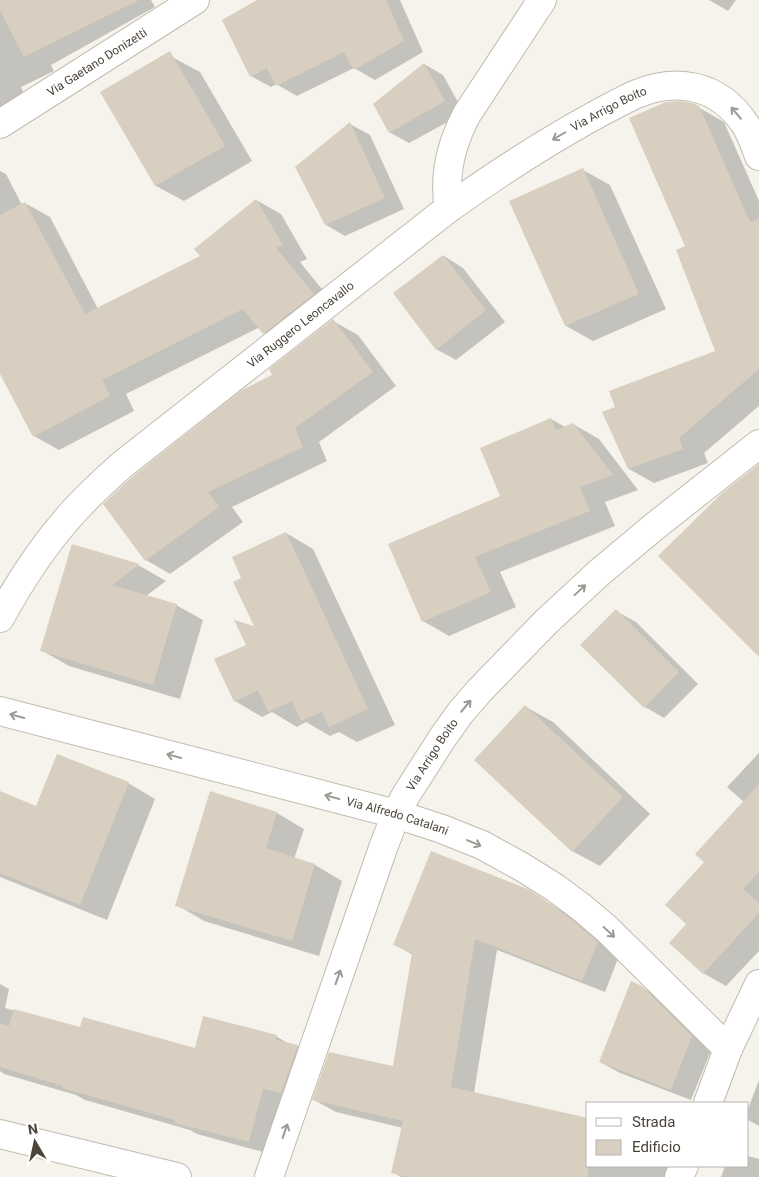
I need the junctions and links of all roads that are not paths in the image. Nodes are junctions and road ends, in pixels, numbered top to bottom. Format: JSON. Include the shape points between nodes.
{"nodes":[{"id":1,"x":195,"y":0,"type":"edge"},
{"id":2,"x":542,"y":0,"type":"edge"},
{"id":3,"x":0,"y":124,"type":"edge"},
{"id":4,"x":759,"y":156,"type":"edge"},
{"id":5,"x":449,"y":208,"type":"junction"},
{"id":6,"x":759,"y":444,"type":"edge"},
{"id":7,"x":0,"y":618,"type":"edge"},
{"id":8,"x":0,"y":711,"type":"edge"},
{"id":9,"x":396,"y":814,"type":"junction"},
{"id":10,"x":759,"y":984,"type":"edge"},
{"id":11,"x":728,"y":1049,"type":"junction"},
{"id":12,"x":708,"y":1102,"type":"edge"},
{"id":13,"x":0,"y":1134,"type":"edge"},
{"id":14,"x":177,"y":1177,"type":"edge"},
{"id":15,"x":269,"y":1177,"type":"edge"}],
"edges":[{"from":1,"to":3,"type":"street","name":"Via Gaetano Donizetti"},
{"from":2,"to":5,"type":"street","via":[[467,114],[453,143],[446,193]]},
{"from":4,"to":5,"type":"street","name":"Via Arrigo Boito","one_way":true,"via":[[746,125],[728,103],[704,90],[663,86],[634,95],[566,132]]},
{"from":5,"to":7,"type":"street","name":"Via Ruggero Leoncavallo","via":[[122,464],[70,516],[38,555]]},
{"from":9,"to":6,"type":"street","name":"Via Arrigo Boito","one_way":true,"via":[[443,737],[486,684],[600,572]]},
{"from":9,"to":8,"type":"street","name":"Via Alfredo Catalani","one_way":true},
{"from":9,"to":11,"type":"street","name":"Via Alfredo Catalani","one_way":true,"via":[[482,846],[554,887],[607,929]]},
{"from":15,"to":9,"type":"street","name":"Via Arrigo Boito","one_way":true},
{"from":10,"to":11,"type":"street"},
{"from":11,"to":12,"type":"street"},
{"from":13,"to":14,"type":"street"}]}
